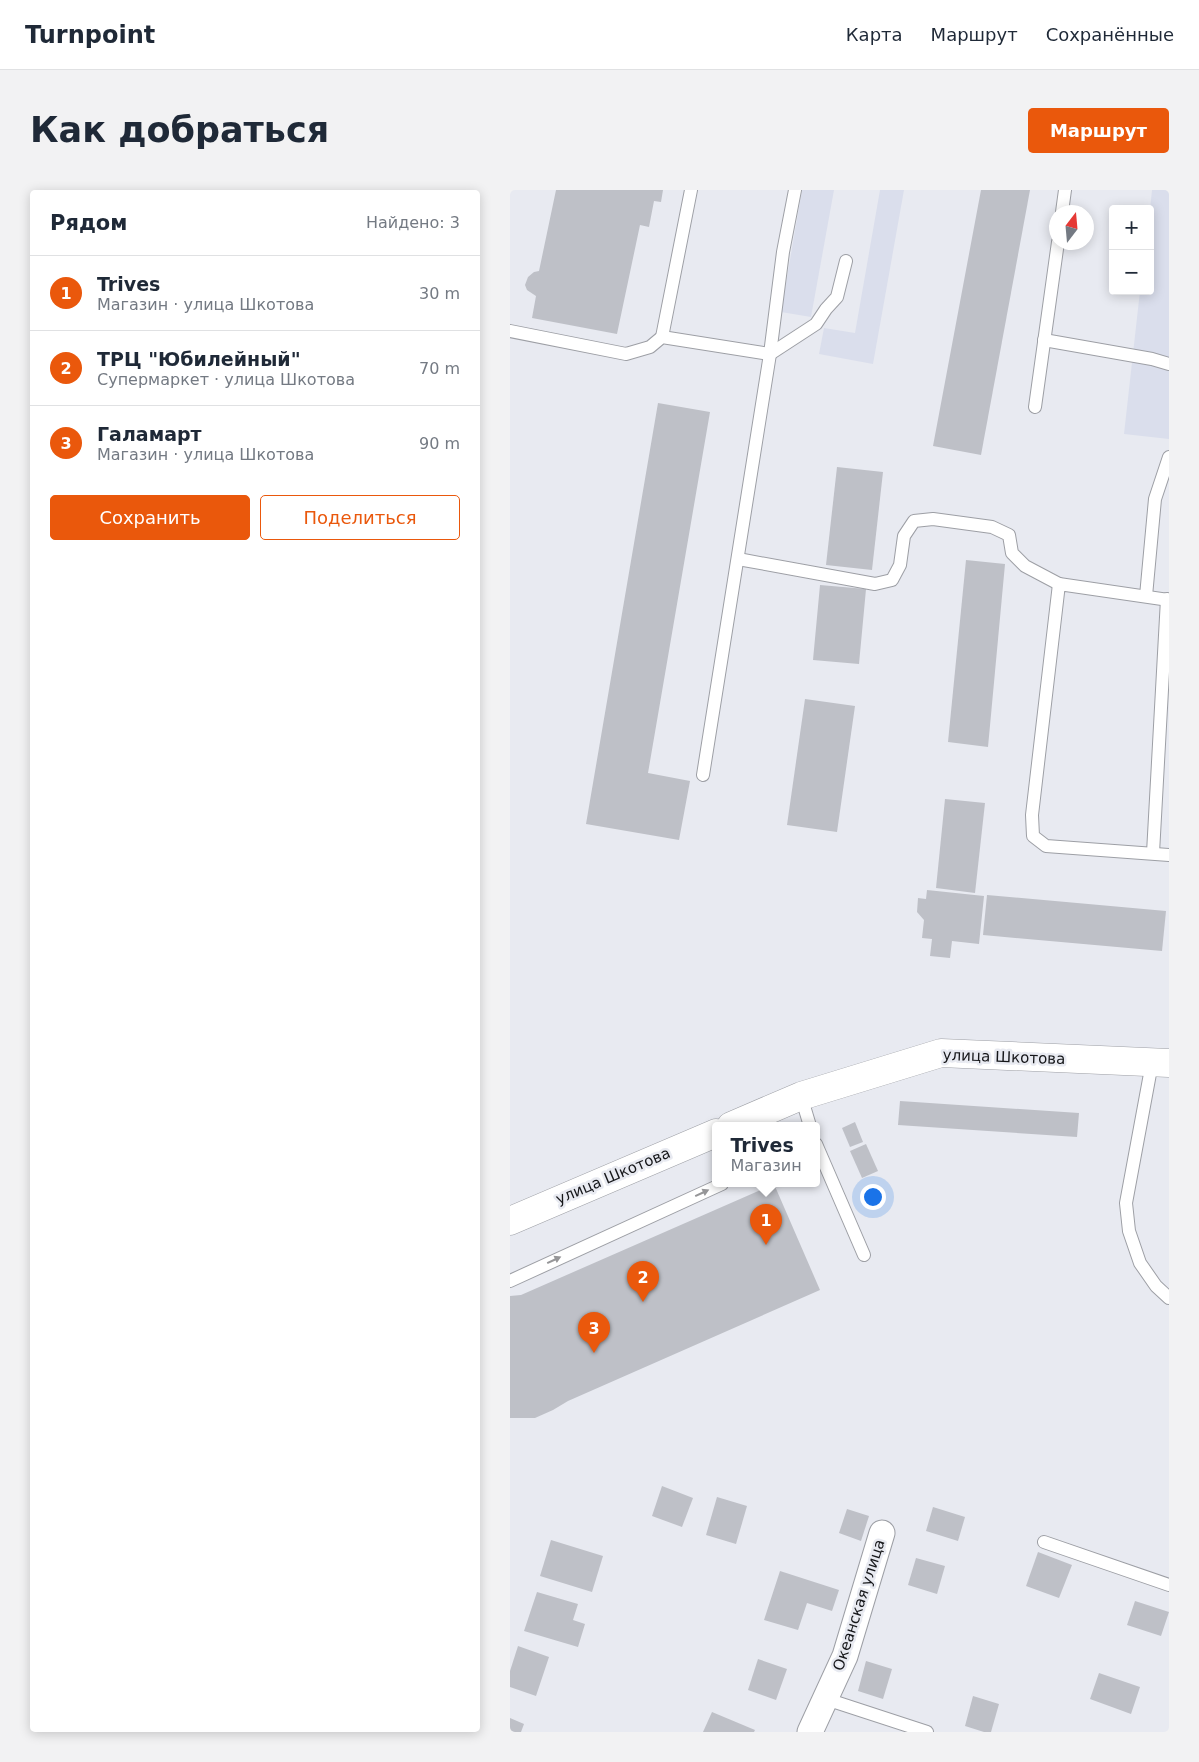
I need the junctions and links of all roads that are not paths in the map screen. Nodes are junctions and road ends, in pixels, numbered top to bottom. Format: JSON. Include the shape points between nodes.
{"nodes":[{"id":1,"x":691,"y":190,"type":"edge"},
{"id":2,"x":795,"y":190,"type":"edge"},
{"id":3,"x":1065,"y":190,"type":"edge"},
{"id":4,"x":1063,"y":205,"type":"edge"},
{"id":5,"x":1057,"y":250,"type":"edge"},
{"id":6,"x":846,"y":261,"type":"dead end"},
{"id":7,"x":510,"y":330,"type":"edge"},
{"id":8,"x":662,"y":337,"type":"junction"},
{"id":9,"x":1044,"y":340,"type":"junction"},
{"id":10,"x":770,"y":354,"type":"junction"},
{"id":11,"x":1169,"y":364,"type":"edge"},
{"id":12,"x":1035,"y":407,"type":"dead end"},
{"id":13,"x":1169,"y":458,"type":"edge"},
{"id":14,"x":738,"y":559,"type":"junction"},
{"id":15,"x":1059,"y":584,"type":"junction"},
{"id":16,"x":1146,"y":596,"type":"junction"},
{"id":17,"x":1168,"y":600,"type":"edge"},
{"id":18,"x":703,"y":775,"type":"dead end"},
{"id":19,"x":1153,"y":853,"type":"junction"},
{"id":20,"x":1169,"y":855,"type":"edge"},
{"id":21,"x":1161,"y":1063,"type":"edge"},
{"id":22,"x":801,"y":1096,"type":"junction"},
{"id":23,"x":739,"y":1122,"type":"edge"},
{"id":24,"x":809,"y":1122,"type":"edge"},
{"id":25,"x":712,"y":1134,"type":"edge"},
{"id":26,"x":820,"y":1153,"type":"edge"},
{"id":27,"x":715,"y":1187,"type":"edge"},
{"id":28,"x":510,"y":1220,"type":"edge"},
{"id":29,"x":864,"y":1255,"type":"dead end"},
{"id":30,"x":510,"y":1281,"type":"edge"},
{"id":31,"x":1169,"y":1298,"type":"edge"},
{"id":32,"x":882,"y":1533,"type":"dead end"},
{"id":33,"x":1044,"y":1542,"type":"dead end"},
{"id":34,"x":1169,"y":1586,"type":"edge"},
{"id":35,"x":826,"y":1699,"type":"junction"},
{"id":36,"x":810,"y":1732,"type":"edge"},
{"id":37,"x":927,"y":1732,"type":"edge"}],
"edges":[{"from":1,"to":8,"type":"lane"},
{"from":2,"to":10,"type":"lane","via":[[783,252]]},
{"from":3,"to":4,"type":"lane"},
{"from":5,"to":9,"type":"lane"},
{"from":6,"to":10,"type":"lane","via":[[837,297],[816,324]]},
{"from":7,"to":8,"type":"lane","via":[[626,354],[650,347]]},
{"from":8,"to":10,"type":"lane"},
{"from":9,"to":11,"type":"lane"},
{"from":9,"to":12,"type":"lane"},
{"from":10,"to":14,"type":"lane"},
{"from":13,"to":16,"type":"lane","via":[[1155,499]]},
{"from":14,"to":15,"type":"lane","via":[[875,584],[892,580],[900,565],[904,536],[914,521],[934,519],[992,527],[1009,535],[1012,553],[1025,566]]},
{"from":14,"to":18,"type":"lane"},
{"from":15,"to":16,"type":"lane"},
{"from":15,"to":19,"type":"lane","via":[[1032,815],[1033,836],[1046,846]]},
{"from":16,"to":17,"type":"lane"},
{"from":17,"to":19,"type":"lane"},
{"from":19,"to":20,"type":"lane"},
{"from":21,"to":22,"type":"street","name":"улица Шкотова","via":[[941,1053]]},
{"from":21,"to":31,"type":"lane","via":[[1126,1203],[1129,1231],[1140,1263]]},
{"from":22,"to":23,"type":"street","name":"улица Шкотова"},
{"from":22,"to":24,"type":"lane"},
{"from":25,"to":28,"type":"street","name":"улица Шкотова"},
{"from":26,"to":29,"type":"lane"},
{"from":30,"to":27,"type":"lane","one_way":true},
{"from":32,"to":35,"type":"street","name":"Океанская улица","via":[[851,1640]]},
{"from":33,"to":34,"type":"lane"},
{"from":35,"to":36,"type":"street","name":"Океанская улица"},
{"from":35,"to":37,"type":"lane"}]}
